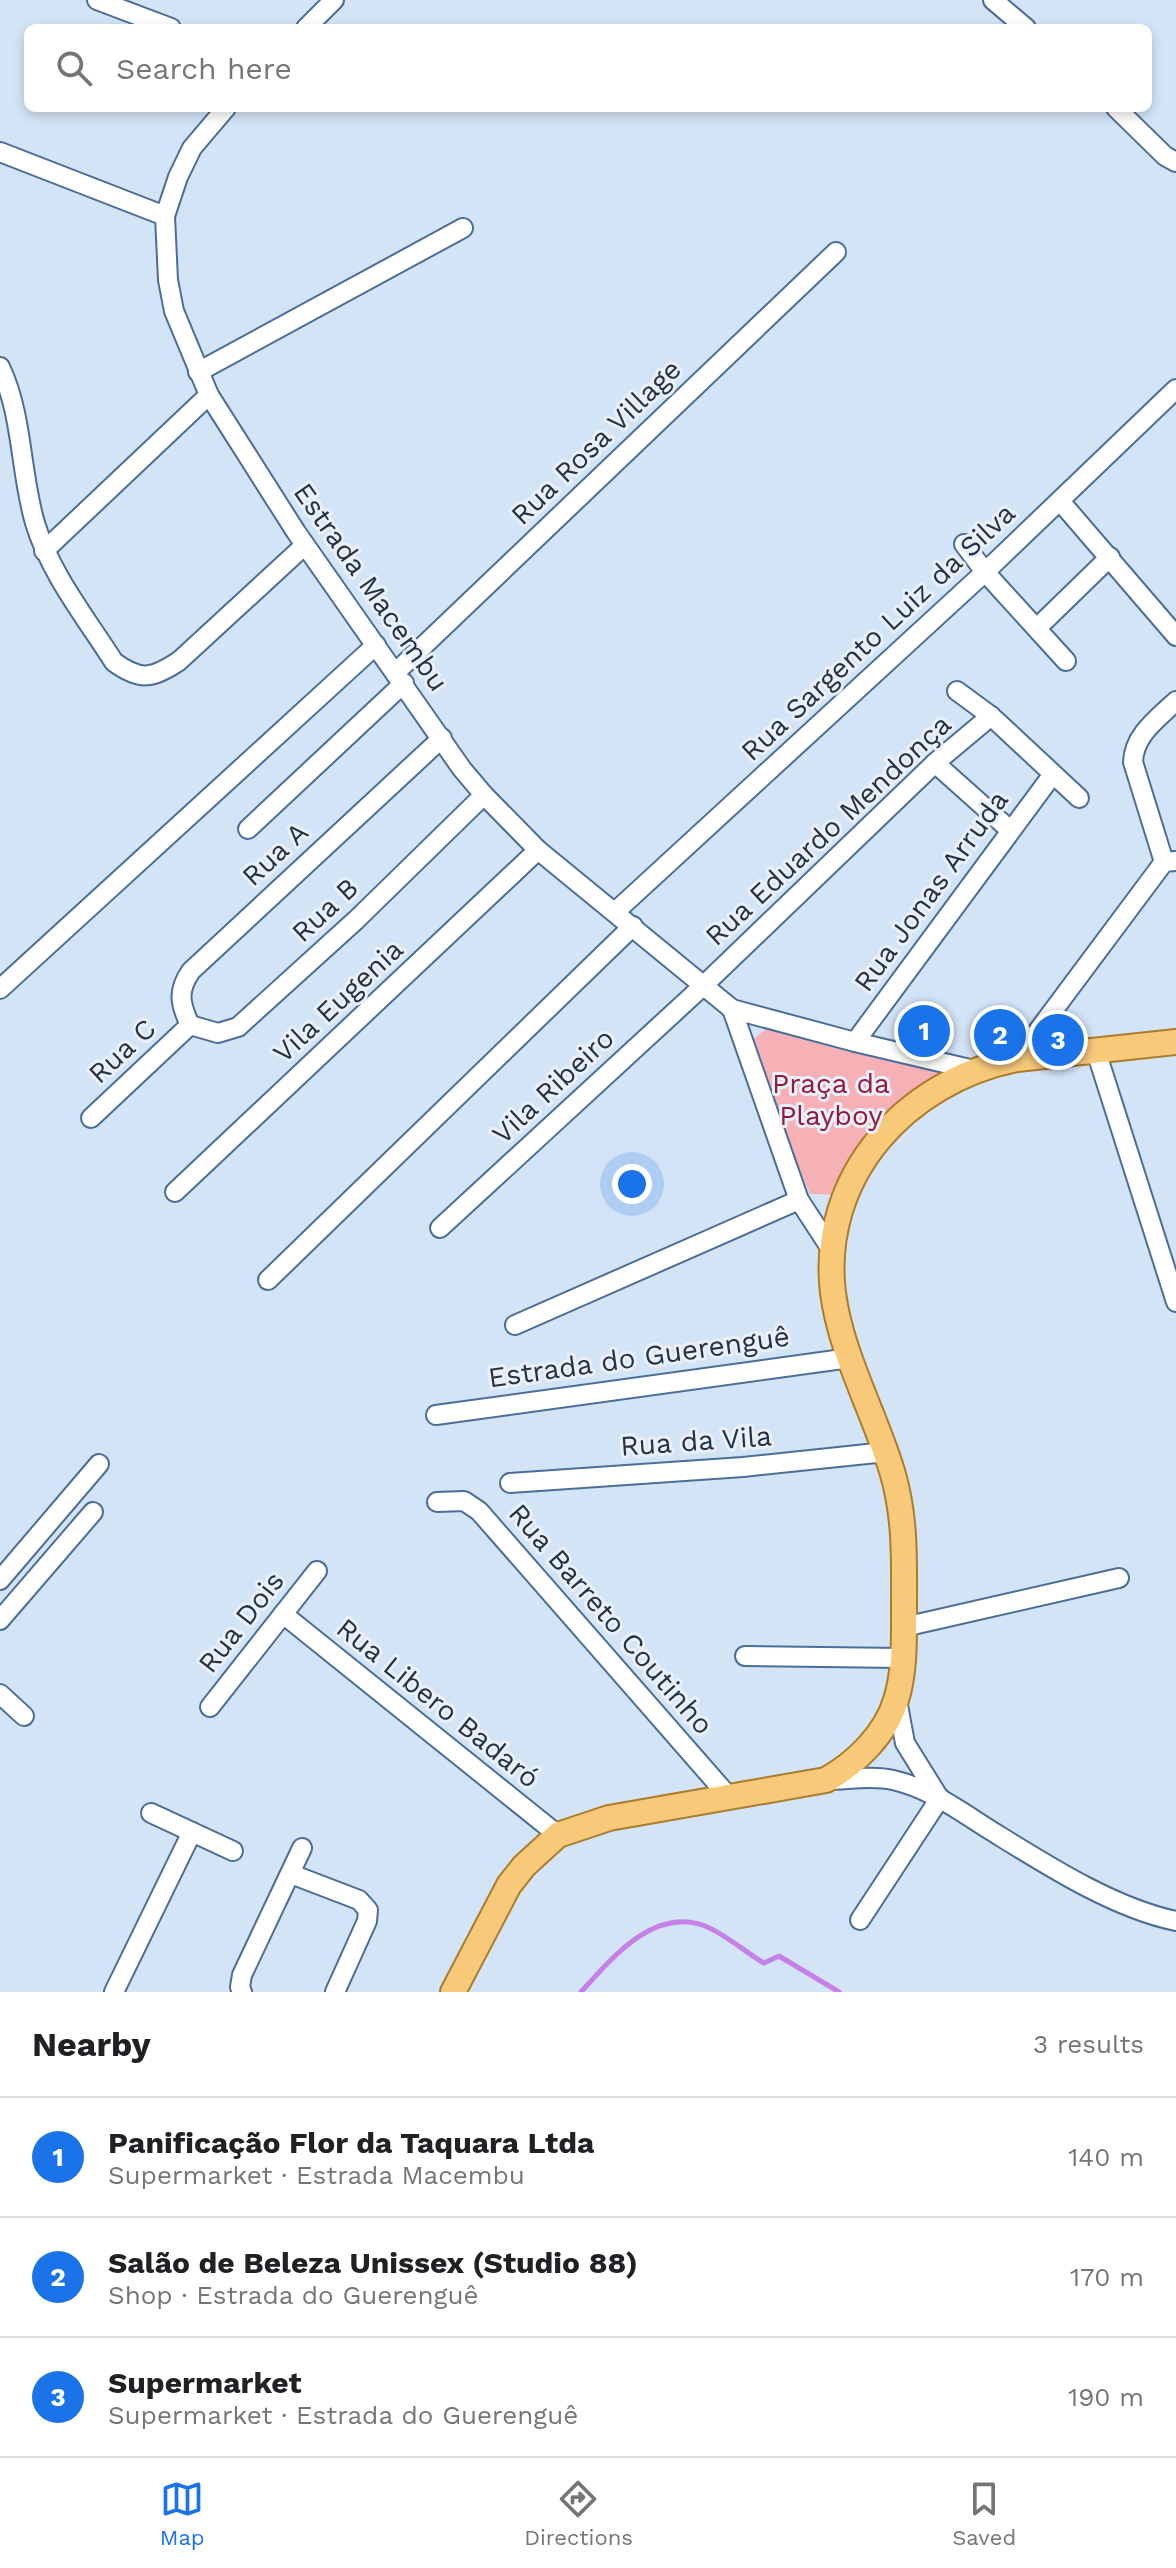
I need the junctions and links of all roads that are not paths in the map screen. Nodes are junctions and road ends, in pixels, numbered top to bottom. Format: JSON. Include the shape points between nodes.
{"nodes":[{"id":1,"x":97,"y":0,"type":"edge"},
{"id":2,"x":334,"y":0,"type":"edge"},
{"id":3,"x":993,"y":0,"type":"edge"},
{"id":4,"x":160,"y":24,"type":"edge"},
{"id":5,"x":310,"y":24,"type":"edge"},
{"id":6,"x":1021,"y":24,"type":"edge"},
{"id":7,"x":223,"y":112,"type":"edge"},
{"id":8,"x":1120,"y":112,"type":"edge"},
{"id":9,"x":0,"y":152,"type":"edge"},
{"id":10,"x":1176,"y":162,"type":"edge"},
{"id":11,"x":165,"y":216,"type":"junction"},
{"id":12,"x":463,"y":228,"type":"dead end"},
{"id":13,"x":836,"y":252,"type":"dead end"},
{"id":14,"x":0,"y":367,"type":"edge"},
{"id":15,"x":198,"y":372,"type":"junction"},
{"id":16,"x":1176,"y":389,"type":"edge"},
{"id":17,"x":209,"y":395,"type":"junction"},
{"id":18,"x":1060,"y":501,"type":"junction"},
{"id":19,"x":964,"y":544,"type":"dead end"},
{"id":20,"x":305,"y":545,"type":"junction"},
{"id":21,"x":44,"y":551,"type":"junction"},
{"id":22,"x":1110,"y":557,"type":"junction"},
{"id":23,"x":985,"y":572,"type":"junction"},
{"id":24,"x":1037,"y":628,"type":"junction"},
{"id":25,"x":1176,"y":636,"type":"edge"},
{"id":26,"x":376,"y":645,"type":"junction"},
{"id":27,"x":1066,"y":661,"type":"dead end"},
{"id":28,"x":400,"y":678,"type":"junction"},
{"id":29,"x":957,"y":691,"type":"dead end"},
{"id":30,"x":1176,"y":701,"type":"edge"},
{"id":31,"x":991,"y":716,"type":"junction"},
{"id":32,"x":442,"y":738,"type":"junction"},
{"id":33,"x":935,"y":763,"type":"junction"},
{"id":34,"x":1053,"y":774,"type":"junction"},
{"id":35,"x":484,"y":795,"type":"junction"},
{"id":36,"x":1079,"y":798,"type":"dead end"},
{"id":37,"x":248,"y":829,"type":"dead end"},
{"id":38,"x":1010,"y":830,"type":"junction"},
{"id":39,"x":538,"y":850,"type":"junction"},
{"id":40,"x":1170,"y":862,"type":"edge"},
{"id":41,"x":615,"y":912,"type":"junction"},
{"id":42,"x":633,"y":926,"type":"junction"},
{"id":43,"x":704,"y":985,"type":"junction"},
{"id":44,"x":0,"y":989,"type":"edge"},
{"id":45,"x":732,"y":1009,"type":"junction"},
{"id":46,"x":190,"y":1025,"type":"junction"},
{"id":47,"x":855,"y":1042,"type":"junction"},
{"id":48,"x":1176,"y":1042,"type":"edge"},
{"id":49,"x":1096,"y":1051,"type":"junction"},
{"id":50,"x":1017,"y":1059,"type":"junction"},
{"id":51,"x":974,"y":1070,"type":"junction"},
{"id":52,"x":91,"y":1118,"type":"dead end"},
{"id":53,"x":175,"y":1192,"type":"dead end"},
{"id":54,"x":799,"y":1200,"type":"junction"},
{"id":55,"x":440,"y":1228,"type":"dead end"},
{"id":56,"x":833,"y":1252,"type":"junction"},
{"id":57,"x":268,"y":1280,"type":"dead end"},
{"id":58,"x":1176,"y":1302,"type":"edge"},
{"id":59,"x":515,"y":1325,"type":"dead end"},
{"id":60,"x":850,"y":1358,"type":"junction"},
{"id":61,"x":436,"y":1415,"type":"dead end"},
{"id":62,"x":886,"y":1452,"type":"junction"},
{"id":63,"x":99,"y":1464,"type":"dead end"},
{"id":64,"x":510,"y":1483,"type":"dead end"},
{"id":65,"x":437,"y":1502,"type":"dead end"},
{"id":66,"x":93,"y":1512,"type":"dead end"},
{"id":67,"x":317,"y":1571,"type":"dead end"},
{"id":68,"x":1119,"y":1578,"type":"dead end"},
{"id":69,"x":0,"y":1580,"type":"edge"},
{"id":70,"x":283,"y":1614,"type":"junction"},
{"id":71,"x":0,"y":1620,"type":"edge"},
{"id":72,"x":904,"y":1627,"type":"junction"},
{"id":73,"x":745,"y":1656,"type":"dead end"},
{"id":74,"x":902,"y":1658,"type":"junction"},
{"id":75,"x":0,"y":1694,"type":"edge"},
{"id":76,"x":897,"y":1699,"type":"junction"},
{"id":77,"x":210,"y":1707,"type":"dead end"},
{"id":78,"x":24,"y":1716,"type":"dead end"},
{"id":79,"x":872,"y":1742,"type":"junction"},
{"id":80,"x":905,"y":1743,"type":"junction"},
{"id":81,"x":826,"y":1780,"type":"junction"},
{"id":82,"x":892,"y":1780,"type":"junction"},
{"id":83,"x":730,"y":1798,"type":"junction"},
{"id":84,"x":940,"y":1798,"type":"junction"},
{"id":85,"x":151,"y":1813,"type":"dead end"},
{"id":86,"x":192,"y":1832,"type":"junction"},
{"id":87,"x":558,"y":1835,"type":"junction"},
{"id":88,"x":302,"y":1848,"type":"dead end"},
{"id":89,"x":233,"y":1851,"type":"dead end"},
{"id":90,"x":291,"y":1874,"type":"junction"},
{"id":91,"x":860,"y":1920,"type":"dead end"},
{"id":92,"x":1176,"y":1921,"type":"edge"},
{"id":93,"x":241,"y":1989,"type":"edge"},
{"id":94,"x":114,"y":1992,"type":"edge"},
{"id":95,"x":335,"y":1992,"type":"edge"},
{"id":96,"x":453,"y":1992,"type":"edge"}],
"edges":[{"from":1,"to":4,"type":"street"},
{"from":2,"to":5,"type":"street"},
{"from":3,"to":6,"type":"street"},
{"from":7,"to":11,"type":"street","name":"Estrada Macembu","via":[[192,148]]},
{"from":8,"to":10,"type":"street"},
{"from":9,"to":11,"type":"street"},
{"from":11,"to":15,"type":"street","name":"Estrada Macembu","via":[[174,311]]},
{"from":12,"to":15,"type":"street"},
{"from":13,"to":28,"type":"street","name":"Rua Rosa Village"},
{"from":14,"to":21,"type":"street","via":[[9,387]]},
{"from":15,"to":17,"type":"street","name":"Estrada Macembu"},
{"from":16,"to":18,"type":"street","name":"Rua Sargento Luiz da Silva"},
{"from":17,"to":20,"type":"street","name":"Estrada Macembu"},
{"from":17,"to":21,"type":"street"},
{"from":18,"to":22,"type":"street"},
{"from":18,"to":23,"type":"street","name":"Rua Sargento Luiz da Silva"},
{"from":19,"to":23,"type":"street"},
{"from":20,"to":21,"type":"street","via":[[179,661],[147,675],[131,674],[114,662]]},
{"from":20,"to":26,"type":"street","name":"Estrada Macembu"},
{"from":22,"to":24,"type":"street"},
{"from":22,"to":25,"type":"street"},
{"from":23,"to":24,"type":"street"},
{"from":23,"to":41,"type":"street","name":"Rua Sargento Luiz da Silva"},
{"from":24,"to":27,"type":"street"},
{"from":26,"to":28,"type":"street","name":"Estrada Macembu"},
{"from":26,"to":44,"type":"street"},
{"from":28,"to":32,"type":"street","name":"Estrada Macembu"},
{"from":28,"to":37,"type":"street","name":"Rua Rosa Village"},
{"from":29,"to":31,"type":"street"},
{"from":30,"to":40,"type":"street","via":[[1141,736],[1133,762]]},
{"from":31,"to":33,"type":"street","name":"Rua Eduardo Mendonça"},
{"from":31,"to":34,"type":"street"},
{"from":32,"to":35,"type":"street","name":"Estrada Macembu"},
{"from":32,"to":46,"type":"street","name":"Rua A","via":[[191,971],[180,991]]},
{"from":33,"to":38,"type":"street"},
{"from":33,"to":43,"type":"street","name":"Rua Eduardo Mendonça"},
{"from":34,"to":36,"type":"street"},
{"from":34,"to":38,"type":"street","name":"Rua Jonas Arruda"},
{"from":35,"to":39,"type":"street","name":"Estrada Macembu"},
{"from":35,"to":46,"type":"street","name":"Rua B","via":[[238,1027],[218,1033]]},
{"from":38,"to":47,"type":"street","name":"Rua Jonas Arruda"},
{"from":39,"to":41,"type":"street","name":"Estrada Macembu"},
{"from":39,"to":53,"type":"street","name":"Vila Eugenia"},
{"from":40,"to":50,"type":"street"},
{"from":41,"to":42,"type":"street","name":"Estrada Macembu"},
{"from":42,"to":43,"type":"street","name":"Estrada Macembu"},
{"from":42,"to":57,"type":"street"},
{"from":43,"to":45,"type":"street","name":"Estrada Macembu"},
{"from":43,"to":55,"type":"street","name":"Vila Ribeiro"},
{"from":45,"to":47,"type":"street","name":"Estrada Macembu"},
{"from":45,"to":54,"type":"street"},
{"from":46,"to":52,"type":"street","name":"Rua C"},
{"from":47,"to":51,"type":"street","name":"Estrada Macembu"},
{"from":48,"to":49,"type":"main road"},
{"from":49,"to":50,"type":"main road"},
{"from":49,"to":58,"type":"street"},
{"from":50,"to":51,"type":"main road"},
{"from":51,"to":56,"type":"main road","via":[[925,1096],[883,1131],[845,1199]]},
{"from":54,"to":56,"type":"street"},
{"from":54,"to":59,"type":"street","name":"Estrada do Guerenguê"},
{"from":56,"to":60,"type":"main road","via":[[834,1297]]},
{"from":60,"to":61,"type":"street","name":"Estrada do Guerenguê"},
{"from":60,"to":62,"type":"main road"},
{"from":62,"to":64,"type":"street","name":"Rua da Vila"},
{"from":62,"to":72,"type":"main road","via":[[904,1530]]},
{"from":63,"to":69,"type":"street"},
{"from":65,"to":83,"type":"street","name":"Rua Barreto Coutinho","via":[[464,1501],[479,1511]]},
{"from":66,"to":71,"type":"street"},
{"from":67,"to":70,"type":"street","name":"Rua Dois"},
{"from":68,"to":72,"type":"street"},
{"from":70,"to":77,"type":"street","name":"Rua Dois"},
{"from":70,"to":87,"type":"street","name":"Rua Libero Badaró"},
{"from":72,"to":74,"type":"main road"},
{"from":73,"to":74,"type":"street"},
{"from":74,"to":76,"type":"main road"},
{"from":75,"to":78,"type":"street"},
{"from":76,"to":79,"type":"main road"},
{"from":76,"to":80,"type":"street"},
{"from":79,"to":80,"type":"street","via":[[891,1735]]},
{"from":79,"to":81,"type":"main road"},
{"from":79,"to":82,"type":"street","via":[[869,1760]]},
{"from":80,"to":84,"type":"street"},
{"from":81,"to":82,"type":"street"},
{"from":81,"to":83,"type":"main road"},
{"from":82,"to":84,"type":"street"},
{"from":83,"to":87,"type":"main road","via":[[609,1818]]},
{"from":84,"to":91,"type":"street"},
{"from":84,"to":92,"type":"street","via":[[1091,1887]]},
{"from":85,"to":86,"type":"street"},
{"from":86,"to":89,"type":"street"},
{"from":86,"to":94,"type":"street"},
{"from":87,"to":96,"type":"main road","via":[[509,1885]]},
{"from":88,"to":90,"type":"street"},
{"from":90,"to":93,"type":"street","via":[[242,1975]]},
{"from":90,"to":95,"type":"street","via":[[359,1900],[368,1910]]}]}
